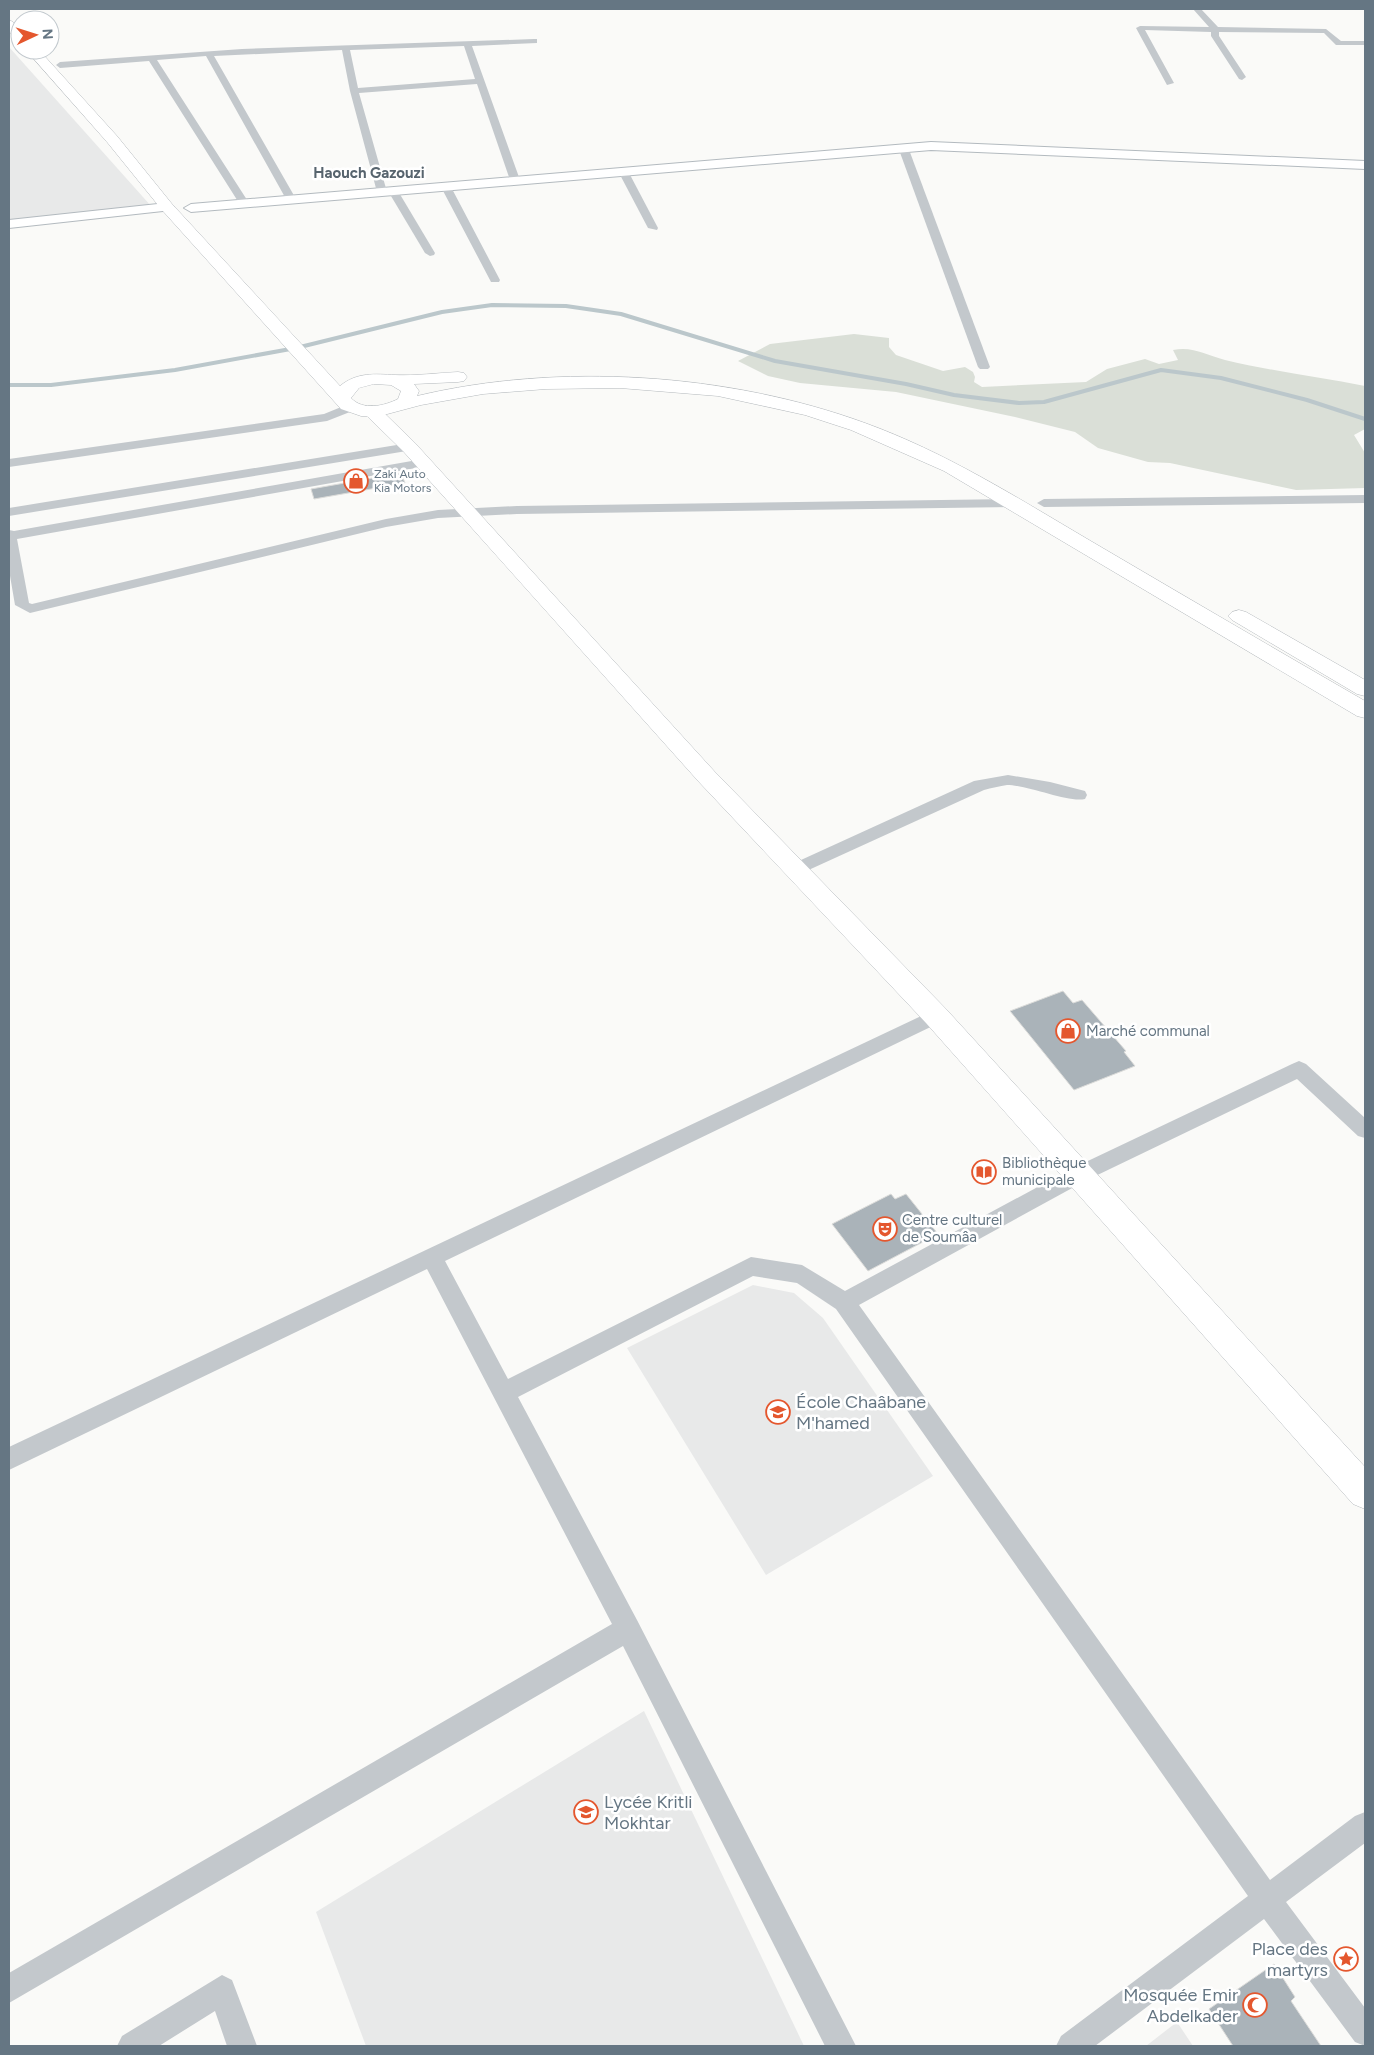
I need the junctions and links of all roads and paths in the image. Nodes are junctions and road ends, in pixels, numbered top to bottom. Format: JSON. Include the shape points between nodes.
{"nodes":[{"id":1,"x":1197,"y":9,"type":"edge"},
{"id":2,"x":1215,"y":28,"type":"junction"},
{"id":3,"x":534,"y":41,"type":"dead end"},
{"id":4,"x":1365,"y":43,"type":"edge"},
{"id":5,"x":467,"y":44,"type":"junction"},
{"id":6,"x":346,"y":49,"type":"junction"},
{"id":7,"x":209,"y":54,"type":"junction"},
{"id":8,"x":151,"y":58,"type":"junction"},
{"id":9,"x":41,"y":60,"type":"edge"},
{"id":10,"x":55,"y":60,"type":"edge"},
{"id":11,"x":60,"y":65,"type":"junction"},
{"id":12,"x":1242,"y":77,"type":"dead end"},
{"id":13,"x":480,"y":82,"type":"junction"},
{"id":14,"x":1170,"y":83,"type":"dead end"},
{"id":15,"x":354,"y":91,"type":"junction"},
{"id":16,"x":903,"y":147,"type":"junction"},
{"id":17,"x":1365,"y":165,"type":"edge"},
{"id":18,"x":623,"y":171,"type":"junction"},
{"id":19,"x":158,"y":173,"type":"dead end"},
{"id":20,"x":515,"y":180,"type":"junction"},
{"id":21,"x":446,"y":187,"type":"junction"},
{"id":22,"x":388,"y":192,"type":"junction"},
{"id":23,"x":178,"y":194,"type":"dead end"},
{"id":24,"x":291,"y":199,"type":"junction"},
{"id":25,"x":244,"y":203,"type":"junction"},
{"id":26,"x":167,"y":207,"type":"junction"},
{"id":27,"x":191,"y":208,"type":"junction"},
{"id":28,"x":204,"y":222,"type":"dead end"},
{"id":29,"x":9,"y":224,"type":"edge"},
{"id":30,"x":653,"y":228,"type":"dead end"},
{"id":31,"x":430,"y":253,"type":"dead end"},
{"id":32,"x":495,"y":280,"type":"dead end"},
{"id":33,"x":309,"y":352,"type":"junction"},
{"id":34,"x":984,"y":367,"type":"dead end"},
{"id":35,"x":395,"y":380,"type":"junction"},
{"id":36,"x":359,"y":382,"type":"junction"},
{"id":37,"x":400,"y":405,"type":"junction"},
{"id":38,"x":355,"y":406,"type":"junction"},
{"id":39,"x":416,"y":455,"type":"junction"},
{"id":40,"x":9,"y":463,"type":"edge"},
{"id":41,"x":1365,"y":499,"type":"edge"},
{"id":42,"x":1013,"y":503,"type":"junction"},
{"id":43,"x":1044,"y":503,"type":"junction"},
{"id":44,"x":9,"y":512,"type":"edge"},
{"id":45,"x":465,"y":512,"type":"junction"},
{"id":46,"x":9,"y":535,"type":"edge"},
{"id":47,"x":1365,"y":689,"type":"edge"},
{"id":48,"x":1365,"y":711,"type":"edge"},
{"id":49,"x":1079,"y":795,"type":"dead end"},
{"id":50,"x":796,"y":869,"type":"junction"},
{"id":51,"x":936,"y":1016,"type":"junction"},
{"id":52,"x":1365,"y":1130,"type":"edge"},
{"id":53,"x":1078,"y":1175,"type":"junction"},
{"id":54,"x":432,"y":1257,"type":"junction"},
{"id":55,"x":844,"y":1302,"type":"junction"},
{"id":56,"x":503,"y":1392,"type":"junction"},
{"id":57,"x":9,"y":1460,"type":"edge"},
{"id":58,"x":1365,"y":1492,"type":"edge"},
{"id":59,"x":628,"y":1629,"type":"junction"},
{"id":60,"x":1365,"y":1826,"type":"edge"},
{"id":61,"x":1268,"y":1901,"type":"junction"},
{"id":62,"x":9,"y":1989,"type":"edge"},
{"id":63,"x":1365,"y":2032,"type":"edge"},
{"id":64,"x":132,"y":2046,"type":"edge"},
{"id":65,"x":242,"y":2046,"type":"edge"},
{"id":66,"x":841,"y":2046,"type":"edge"},
{"id":67,"x":1071,"y":2046,"type":"edge"}],
"edges":[{"from":1,"to":2,"type":"street"},
{"from":2,"to":4,"type":"street","via":[[1326,31],[1338,42]]},
{"from":2,"to":12,"type":"street","via":[[1215,36]]},
{"from":2,"to":14,"type":"street","via":[[1140,28]]},
{"from":3,"to":5,"type":"street"},
{"from":5,"to":6,"type":"street"},
{"from":5,"to":13,"type":"street"},
{"from":6,"to":7,"type":"street"},
{"from":6,"to":15,"type":"street"},
{"from":7,"to":8,"type":"street"},
{"from":7,"to":24,"type":"street"},
{"from":8,"to":11,"type":"street"},
{"from":8,"to":25,"type":"street"},
{"from":9,"to":26,"type":"main road"},
{"from":10,"to":11,"type":"main road"},
{"from":11,"to":19,"type":"main road"},
{"from":13,"to":15,"type":"street"},
{"from":13,"to":20,"type":"street"},
{"from":15,"to":22,"type":"street"},
{"from":16,"to":17,"type":"street","via":[[989,147]]},
{"from":16,"to":18,"type":"street"},
{"from":16,"to":34,"type":"street"},
{"from":18,"to":20,"type":"street"},
{"from":18,"to":30,"type":"street"},
{"from":20,"to":21,"type":"street"},
{"from":21,"to":22,"type":"street"},
{"from":21,"to":32,"type":"street"},
{"from":22,"to":24,"type":"street"},
{"from":22,"to":31,"type":"street"},
{"from":23,"to":27,"type":"main road"},
{"from":24,"to":25,"type":"street"},
{"from":25,"to":27,"type":"street"},
{"from":26,"to":29,"type":"street"},
{"from":26,"to":33,"type":"main road"},
{"from":27,"to":28,"type":"main road"},
{"from":33,"to":36,"type":"main road","via":[[339,375]]},
{"from":33,"to":38,"type":"main road"},
{"from":35,"to":36,"type":"main road"},
{"from":35,"to":37,"type":"main road","via":[[405,384],[410,391]]},
{"from":35,"to":43,"type":"main road","via":[[588,370],[661,372],[744,381],[826,401],[898,426],[955,452]]},
{"from":36,"to":38,"type":"main road","via":[[344,391]]},
{"from":37,"to":38,"type":"main road"},
{"from":37,"to":42,"type":"main road","via":[[464,390],[544,384],[655,383],[730,392],[810,409],[860,425],[907,444]]},
{"from":38,"to":39,"type":"main road"},
{"from":38,"to":40,"type":"street","via":[[327,417]]},
{"from":39,"to":44,"type":"street"},
{"from":39,"to":45,"type":"main road"},
{"from":39,"to":46,"type":"street"},
{"from":41,"to":43,"type":"street"},
{"from":42,"to":45,"type":"street"},
{"from":42,"to":48,"type":"main road"},
{"from":43,"to":47,"type":"main road"},
{"from":45,"to":46,"type":"street","via":[[386,522],[35,609],[22,605]]},
{"from":45,"to":50,"type":"main road","via":[[707,777]]},
{"from":49,"to":50,"type":"street","via":[[1008,780],[980,785]]},
{"from":50,"to":51,"type":"main road"},
{"from":51,"to":53,"type":"main road"},
{"from":51,"to":54,"type":"street"},
{"from":52,"to":53,"type":"street","via":[[1300,1068]]},
{"from":53,"to":55,"type":"street"},
{"from":53,"to":58,"type":"main road"},
{"from":54,"to":56,"type":"street"},
{"from":54,"to":57,"type":"street"},
{"from":55,"to":56,"type":"street","via":[[802,1274],[751,1266]]},
{"from":55,"to":61,"type":"street"},
{"from":56,"to":59,"type":"street"},
{"from":59,"to":62,"type":"street"},
{"from":59,"to":66,"type":"street"},
{"from":60,"to":61,"type":"street"},
{"from":61,"to":63,"type":"street"},
{"from":61,"to":67,"type":"street"},
{"from":64,"to":65,"type":"street","via":[[222,1990]]}]}
